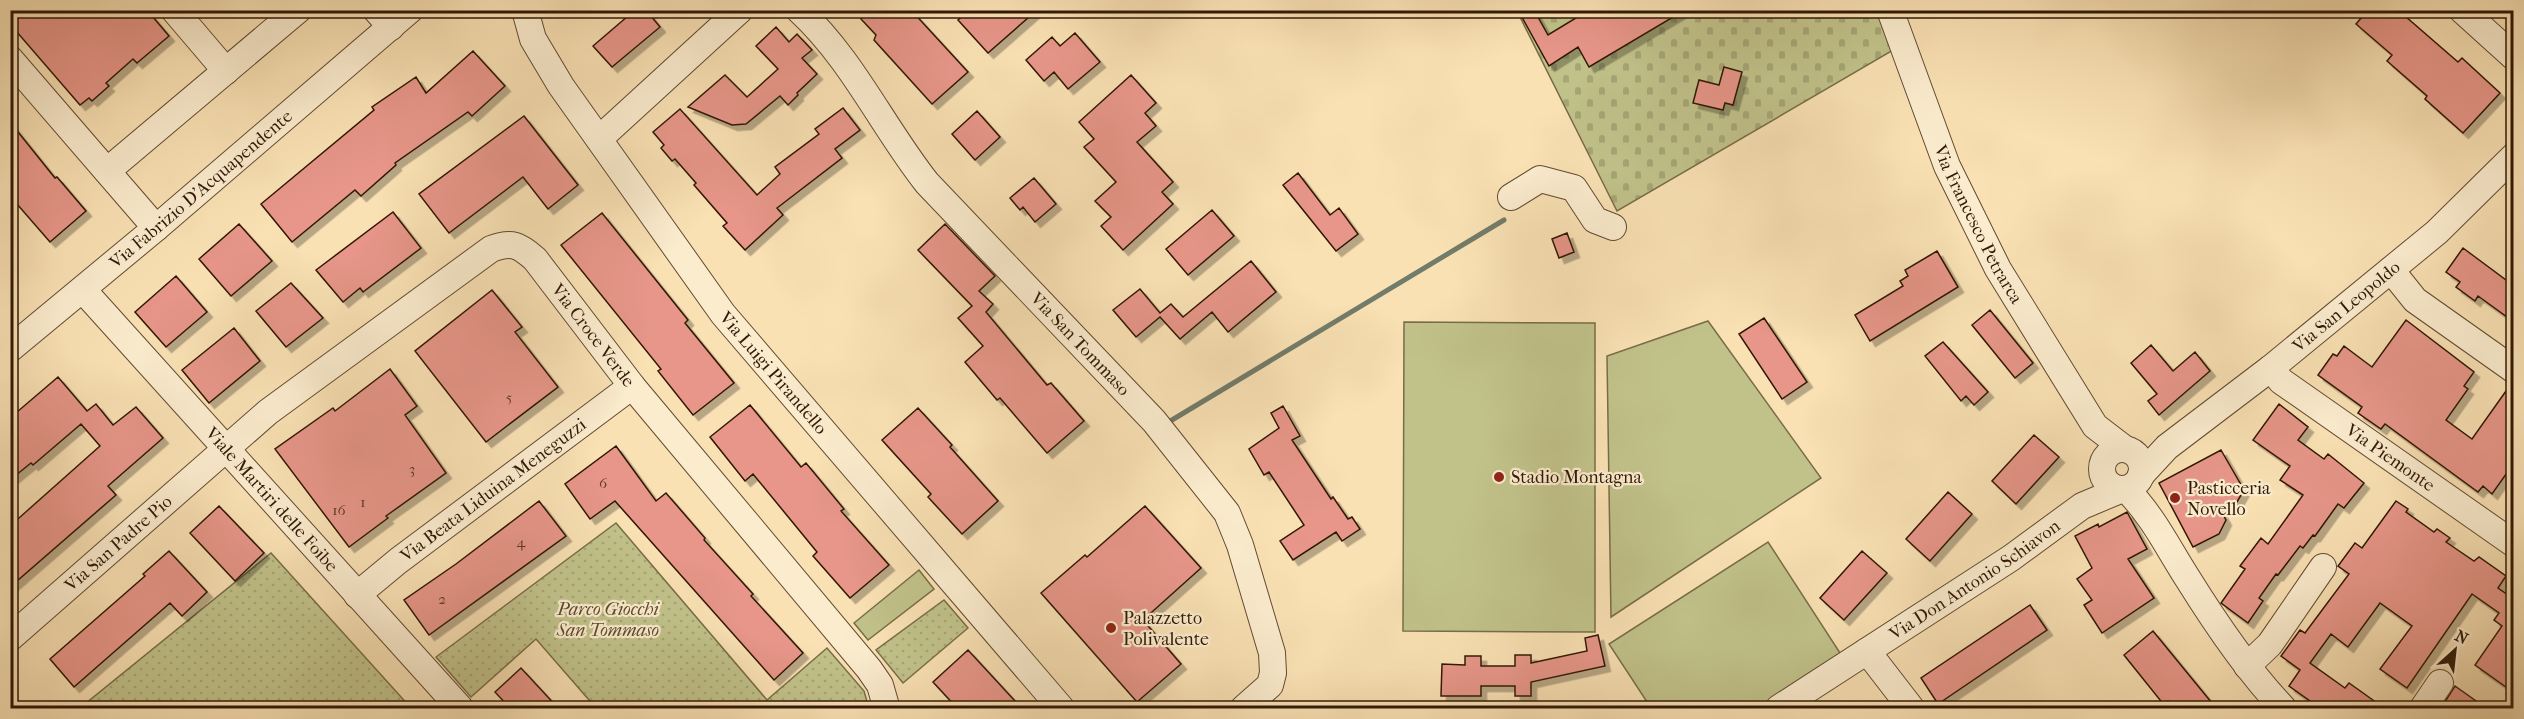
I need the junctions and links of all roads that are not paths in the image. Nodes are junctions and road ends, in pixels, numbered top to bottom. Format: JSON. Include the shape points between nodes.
{"nodes":[{"id":1,"x":174,"y":10,"type":"edge"},
{"id":2,"x":298,"y":10,"type":"edge"},
{"id":3,"x":525,"y":10,"type":"edge"},
{"id":4,"x":740,"y":10,"type":"edge"},
{"id":5,"x":799,"y":10,"type":"edge"},
{"id":6,"x":1890,"y":10,"type":"edge"},
{"id":7,"x":2462,"y":10,"type":"edge"},
{"id":8,"x":392,"y":16,"type":"edge"},
{"id":9,"x":2514,"y":57,"type":"edge"},
{"id":10,"x":10,"y":59,"type":"edge"},
{"id":11,"x":226,"y":71,"type":"junction"},
{"id":12,"x":599,"y":139,"type":"junction"},
{"id":13,"x":2514,"y":156,"type":"edge"},
{"id":14,"x":107,"y":171,"type":"junction"},
{"id":15,"x":1511,"y":196,"type":"dead end"},
{"id":16,"x":1613,"y":227,"type":"dead end"},
{"id":17,"x":156,"y":228,"type":"junction"},
{"id":18,"x":2391,"y":270,"type":"junction"},
{"id":19,"x":83,"y":290,"type":"junction"},
{"id":20,"x":10,"y":349,"type":"edge"},
{"id":21,"x":2271,"y":368,"type":"junction"},
{"id":22,"x":2514,"y":370,"type":"edge"},
{"id":23,"x":632,"y":386,"type":"junction"},
{"id":24,"x":2095,"y":426,"type":"junction"},
{"id":25,"x":2167,"y":447,"type":"junction"},
{"id":26,"x":225,"y":449,"type":"junction"},
{"id":27,"x":2128,"y":450,"type":"junction"},
{"id":28,"x":2122,"y":479,"type":"junction"},
{"id":29,"x":2514,"y":544,"type":"edge"},
{"id":30,"x":2323,"y":567,"type":"dead end"},
{"id":31,"x":357,"y":595,"type":"junction"},
{"id":32,"x":10,"y":638,"type":"edge"},
{"id":33,"x":1867,"y":651,"type":"junction"},
{"id":34,"x":2247,"y":666,"type":"junction"},
{"id":35,"x":2440,"y":682,"type":"dead end"},
{"id":36,"x":460,"y":708,"type":"edge"},
{"id":37,"x":884,"y":708,"type":"edge"},
{"id":38,"x":1061,"y":708,"type":"edge"},
{"id":39,"x":1244,"y":708,"type":"edge"},
{"id":40,"x":1779,"y":708,"type":"edge"},
{"id":41,"x":1911,"y":708,"type":"edge"},
{"id":42,"x":2283,"y":708,"type":"edge"},
{"id":43,"x":2423,"y":708,"type":"edge"}],
"edges":[{"from":1,"to":11,"type":"street"},
{"from":2,"to":11,"type":"street"},
{"from":3,"to":12,"type":"street","name":"Via Luigi Pirandello","via":[[533,39]]},
{"from":4,"to":12,"type":"street"},
{"from":5,"to":39,"type":"street","name":"Via San Tommaso","via":[[851,69],[900,148],[927,183],[1154,421],[1227,513],[1272,653],[1270,685]]},
{"from":6,"to":24,"type":"street","name":"Via Francesco Petrarca","via":[[1947,166],[1998,269]]},
{"from":7,"to":9,"type":"street"},
{"from":8,"to":17,"type":"street","name":"Via Fabrizio D'Acquapendente"},
{"from":10,"to":14,"type":"street"},
{"from":11,"to":14,"type":"street"},
{"from":12,"to":38,"type":"street","name":"Via Luigi Pirandello","via":[[723,314]]},
{"from":13,"to":18,"type":"street","name":"Via San Leopoldo","via":[[2437,232]]},
{"from":14,"to":17,"type":"street"},
{"from":15,"to":16,"type":"street","via":[[1540,179],[1574,188],[1595,220]]},
{"from":17,"to":19,"type":"street","name":"Via Fabrizio D'Acquapendente"},
{"from":18,"to":21,"type":"street","name":"Via San Leopoldo"},
{"from":18,"to":22,"type":"street","via":[[2415,300]]},
{"from":19,"to":20,"type":"street","name":"Via Fabrizio D'Acquapendente"},
{"from":19,"to":26,"type":"street","name":"Viale Martiri delle Foibe"},
{"from":21,"to":25,"type":"street","name":"Via San Leopoldo"},
{"from":21,"to":29,"type":"street","name":"Via Piemonte","via":[[2281,381]]},
{"from":23,"to":26,"type":"street","name":"Via Croce Verde","via":[[535,259],[522,247],[505,244],[491,249],[268,412]]},
{"from":23,"to":31,"type":"street","name":"Via Beata Liduina Meneguzzi"},
{"from":23,"to":37,"type":"street","name":"Via Croce Verde","via":[[869,669],[880,685]]},
{"from":24,"to":27,"type":"street","name":"Via Francesco Petrarca"},
{"from":24,"to":28,"type":"street","name":"Via Francesco Petrarca"},
{"from":25,"to":27,"type":"street"},
{"from":25,"to":28,"type":"street","name":"Via San Leopoldo"},
{"from":26,"to":31,"type":"street","name":"Viale Martiri delle Foibe"},
{"from":26,"to":32,"type":"street","name":"Via San Padre Pio"},
{"from":27,"to":28,"type":"street","via":[[2140,460]]},
{"from":28,"to":33,"type":"street","name":"Via Don Antonio Schiavon","via":[[2012,558]]},
{"from":28,"to":34,"type":"street","name":"Via Francesco Petrarca","via":[[2152,517],[2188,580]]},
{"from":30,"to":34,"type":"street","via":[[2270,644]]},
{"from":31,"to":36,"type":"street","name":"Viale Martiri delle Foibe"},
{"from":33,"to":40,"type":"street","name":"Via Don Antonio Schiavon"},
{"from":33,"to":41,"type":"street"},
{"from":34,"to":42,"type":"street","name":"Via Francesco Petrarca"},
{"from":35,"to":43,"type":"street"}]}
